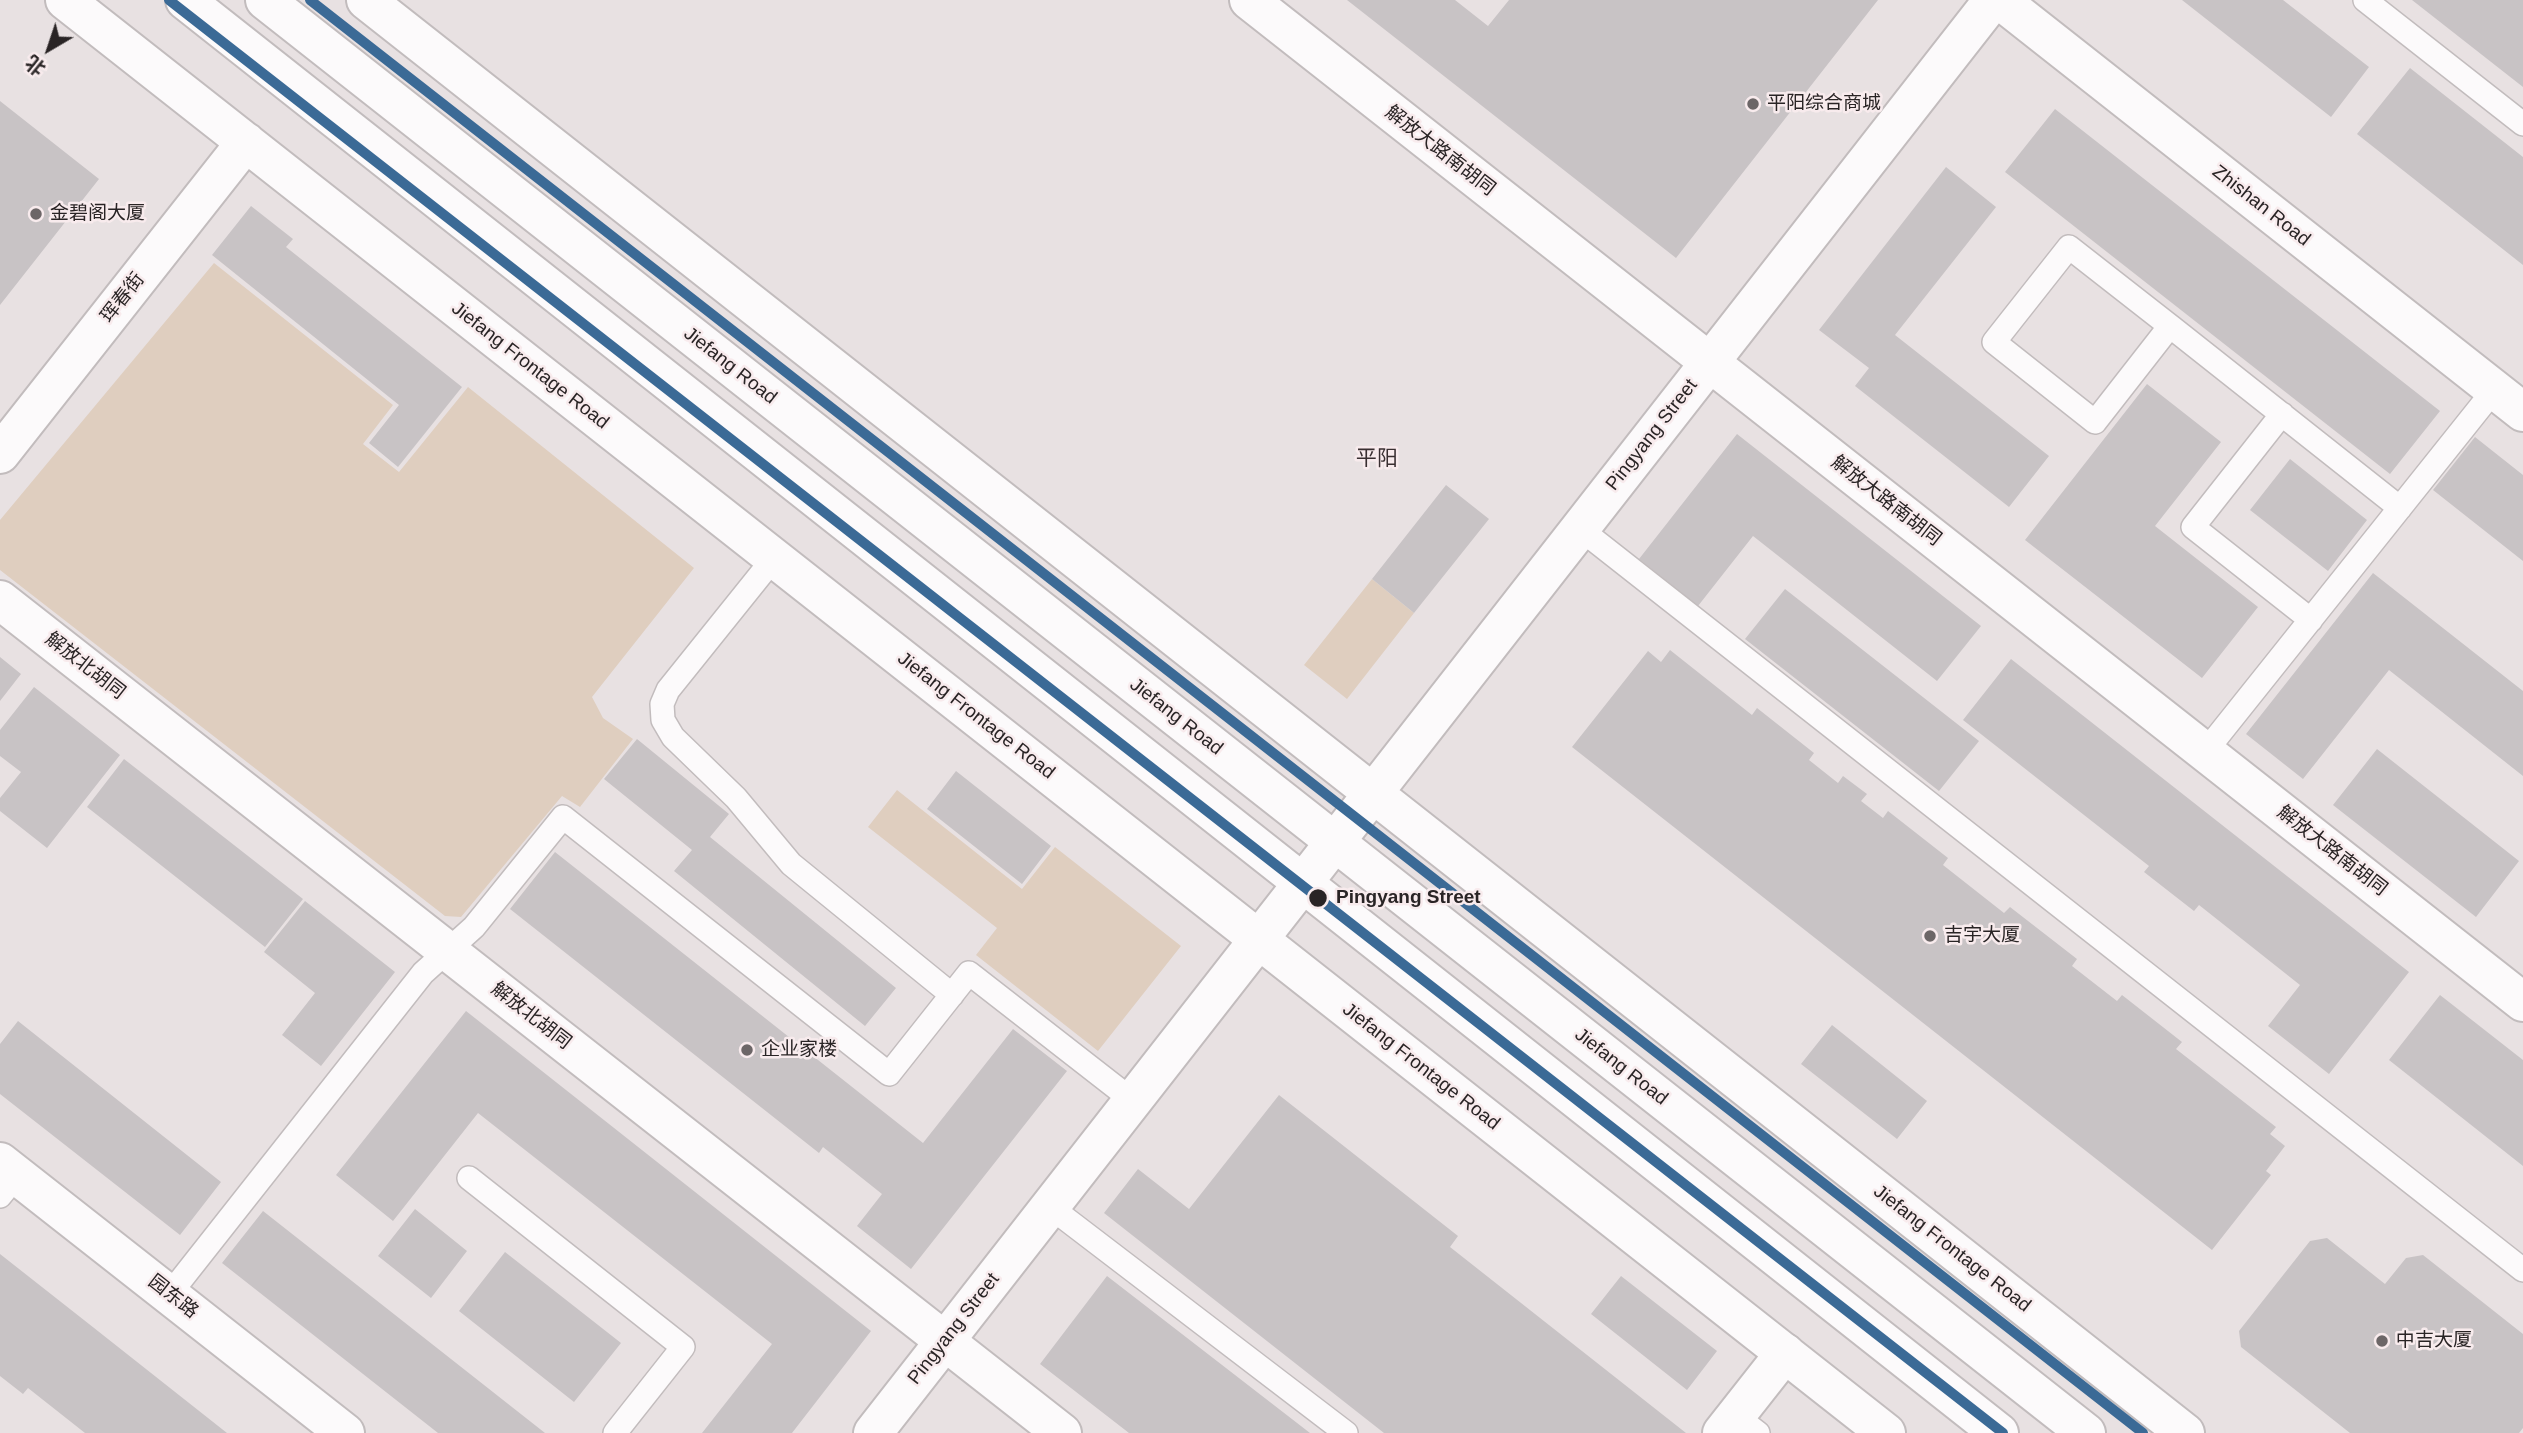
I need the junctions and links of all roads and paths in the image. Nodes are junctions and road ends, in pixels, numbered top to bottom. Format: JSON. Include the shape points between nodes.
{"nodes":[{"id":1,"x":65,"y":0,"type":"edge"},
{"id":2,"x":185,"y":0,"type":"edge"},
{"id":3,"x":265,"y":0,"type":"edge"},
{"id":4,"x":366,"y":0,"type":"edge"},
{"id":5,"x":1249,"y":0,"type":"edge"},
{"id":6,"x":1993,"y":0,"type":"edge"},
{"id":7,"x":2000,"y":0,"type":"edge"},
{"id":8,"x":2365,"y":0,"type":"edge"},
{"id":9,"x":2523,"y":124,"type":"edge"},
{"id":10,"x":246,"y":142,"type":"junction"},
{"id":11,"x":2170,"y":326,"type":"junction"},
{"id":12,"x":1709,"y":362,"type":"junction"},
{"id":13,"x":2509,"y":401,"type":"edge"},
{"id":14,"x":2282,"y":414,"type":"junction"},
{"id":15,"x":0,"y":454,"type":"edge"},
{"id":16,"x":2400,"y":508,"type":"junction"},
{"id":17,"x":1579,"y":528,"type":"junction"},
{"id":18,"x":774,"y":558,"type":"junction"},
{"id":19,"x":0,"y":600,"type":"edge"},
{"id":20,"x":2311,"y":620,"type":"junction"},
{"id":21,"x":2205,"y":752,"type":"junction"},
{"id":22,"x":1372,"y":792,"type":"junction"},
{"id":23,"x":1334,"y":841,"type":"junction"},
{"id":24,"x":1302,"y":883,"type":"junction"},
{"id":25,"x":1258,"y":939,"type":"junction"},
{"id":26,"x":447,"y":951,"type":"junction"},
{"id":27,"x":952,"y":995,"type":"junction"},
{"id":28,"x":2523,"y":1002,"type":"edge"},
{"id":29,"x":1132,"y":1100,"type":"junction"},
{"id":30,"x":6,"y":1178,"type":"edge"},
{"id":31,"x":469,"y":1178,"type":"dead end"},
{"id":32,"x":1049,"y":1206,"type":"junction"},
{"id":33,"x":2523,"y":1270,"type":"edge"},
{"id":34,"x":169,"y":1295,"type":"junction"},
{"id":35,"x":945,"y":1341,"type":"junction"},
{"id":36,"x":1785,"y":1353,"type":"junction"},
{"id":37,"x":1738,"y":1427,"type":"edge"},
{"id":38,"x":345,"y":1433,"type":"edge"},
{"id":39,"x":615,"y":1433,"type":"edge"},
{"id":40,"x":873,"y":1433,"type":"edge"},
{"id":41,"x":1062,"y":1433,"type":"edge"},
{"id":42,"x":1346,"y":1433,"type":"edge"},
{"id":43,"x":1886,"y":1433,"type":"edge"},
{"id":44,"x":1999,"y":1433,"type":"edge"},
{"id":45,"x":2086,"y":1433,"type":"edge"},
{"id":46,"x":2185,"y":1433,"type":"edge"}],
"edges":[{"from":1,"to":10,"type":"street","name":"Jiefang Frontage Road"},
{"from":2,"to":24,"type":"street"},
{"from":3,"to":23,"type":"street","name":"Jiefang Road"},
{"from":4,"to":22,"type":"street","name":"Jiefang Frontage Road"},
{"from":5,"to":12,"type":"street","name":"解放大路南胡同"},
{"from":6,"to":12,"type":"street","name":"Pingyang Street"},
{"from":7,"to":13,"type":"street","name":"Zhishan Road"},
{"from":8,"to":9,"type":"lane"},
{"from":10,"to":15,"type":"street","name":"珲春街"},
{"from":10,"to":18,"type":"street","name":"Jiefang Frontage Road"},
{"from":11,"to":11,"type":"lane","via":[[2095,422],[1994,342],[2069,247]]},
{"from":11,"to":14,"type":"lane"},
{"from":12,"to":17,"type":"street","name":"Pingyang Street"},
{"from":12,"to":21,"type":"street","name":"解放大路南胡同"},
{"from":13,"to":16,"type":"lane"},
{"from":14,"to":16,"type":"lane"},
{"from":14,"to":20,"type":"lane","via":[[2193,527]]},
{"from":16,"to":20,"type":"lane"},
{"from":17,"to":22,"type":"street","name":"Pingyang Street"},
{"from":17,"to":33,"type":"lane"},
{"from":18,"to":25,"type":"street","name":"Jiefang Frontage Road"},
{"from":18,"to":27,"type":"lane","via":[[668,690],[662,704],[663,719],[673,737],[736,797],[792,864]]},
{"from":19,"to":26,"type":"street","name":"解放北胡同"},
{"from":20,"to":21,"type":"lane"},
{"from":21,"to":28,"type":"street","name":"解放大路南胡同"},
{"from":22,"to":23,"type":"street","name":"Pingyang Street"},
{"from":22,"to":46,"type":"street","name":"Jiefang Frontage Road"},
{"from":23,"to":24,"type":"street","name":"Pingyang Street"},
{"from":23,"to":45,"type":"street","name":"Jiefang Road"},
{"from":24,"to":25,"type":"street","name":"Pingyang Street"},
{"from":24,"to":44,"type":"street"},
{"from":25,"to":29,"type":"street","name":"Pingyang Street"},
{"from":25,"to":36,"type":"street","name":"Jiefang Frontage Road"},
{"from":26,"to":27,"type":"lane","via":[[474,928],[563,817],[889,1074]]},
{"from":26,"to":34,"type":"lane","via":[[423,973]]},
{"from":26,"to":35,"type":"street","name":"解放北胡同"},
{"from":27,"to":29,"type":"lane","via":[[969,973]]},
{"from":29,"to":32,"type":"street","name":"Pingyang Street"},
{"from":30,"to":34,"type":"street","name":"园东路"},
{"from":31,"to":39,"type":"lane","via":[[683,1347]]},
{"from":32,"to":35,"type":"street","name":"Pingyang Street"},
{"from":32,"to":42,"type":"lane"},
{"from":34,"to":38,"type":"street","name":"园东路"},
{"from":35,"to":40,"type":"street","name":"Pingyang Street"},
{"from":35,"to":41,"type":"street","name":"解放北胡同"},
{"from":36,"to":37,"type":"street"},
{"from":36,"to":43,"type":"street","name":"Jiefang Frontage Road"}]}
